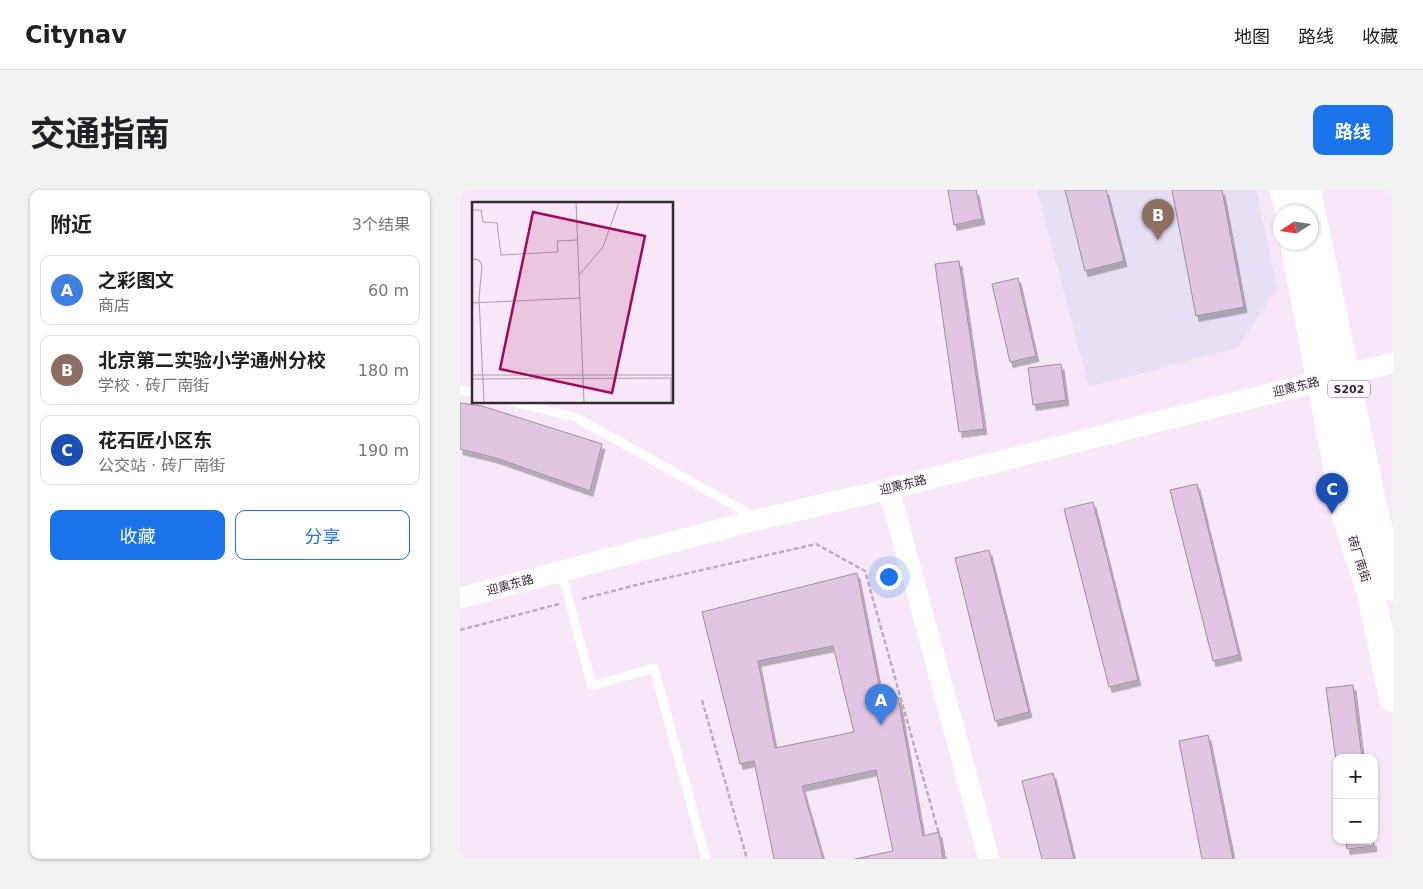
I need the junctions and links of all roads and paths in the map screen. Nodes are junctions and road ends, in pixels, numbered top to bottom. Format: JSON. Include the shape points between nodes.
{"nodes":[{"id":1,"x":1284,"y":190,"type":"edge"},
{"id":2,"x":1307,"y":190,"type":"edge"},
{"id":3,"x":1287,"y":205,"type":"edge"},
{"id":4,"x":1296,"y":250,"type":"edge"},
{"id":5,"x":1393,"y":363,"type":"edge"},
{"id":6,"x":1333,"y":378,"type":"junction"},
{"id":7,"x":521,"y":404,"type":"edge"},
{"id":8,"x":889,"y":489,"type":"junction"},
{"id":9,"x":760,"y":519,"type":"junction"},
{"id":10,"x":561,"y":571,"type":"junction"},
{"id":11,"x":1393,"y":587,"type":"edge"},
{"id":12,"x":460,"y":598,"type":"edge"},
{"id":13,"x":569,"y":602,"type":"junction"},
{"id":14,"x":460,"y":630,"type":"edge"},
{"id":15,"x":1393,"y":698,"type":"edge"},
{"id":16,"x":702,"y":700,"type":"dead end"},
{"id":17,"x":706,"y":859,"type":"edge"},
{"id":18,"x":747,"y":859,"type":"edge"},
{"id":19,"x":946,"y":859,"type":"edge"},
{"id":20,"x":990,"y":859,"type":"edge"}],
"edges":[{"from":1,"to":3,"type":"main road"},
{"from":2,"to":6,"type":"main road","name":"砖厂南街","number":"S202"},
{"from":4,"to":6,"type":"main road","name":"砖厂南街","number":"S202"},
{"from":5,"to":6,"type":"street","name":"迎熏东路"},
{"from":6,"to":8,"type":"street","name":"迎熏东路"},
{"from":6,"to":11,"type":"main road","name":"砖厂南街","number":"S202","via":[[1374,511]]},
{"from":6,"to":15,"type":"main road","name":"砖厂南街","number":"S202","via":[[1346,520],[1371,593]]},
{"from":7,"to":9,"type":"lane","via":[[575,417]]},
{"from":8,"to":9,"type":"street","name":"迎熏东路"},
{"from":8,"to":20,"type":"street"},
{"from":9,"to":10,"type":"street","name":"迎熏东路"},
{"from":10,"to":12,"type":"street","name":"迎熏东路"},
{"from":10,"to":13,"type":"lane"},
{"from":13,"to":14,"type":"path"},
{"from":13,"to":17,"type":"lane","via":[[592,686],[654,668]]},
{"from":13,"to":19,"type":"path","via":[[816,544],[866,571]]},
{"from":16,"to":18,"type":"path"}]}
